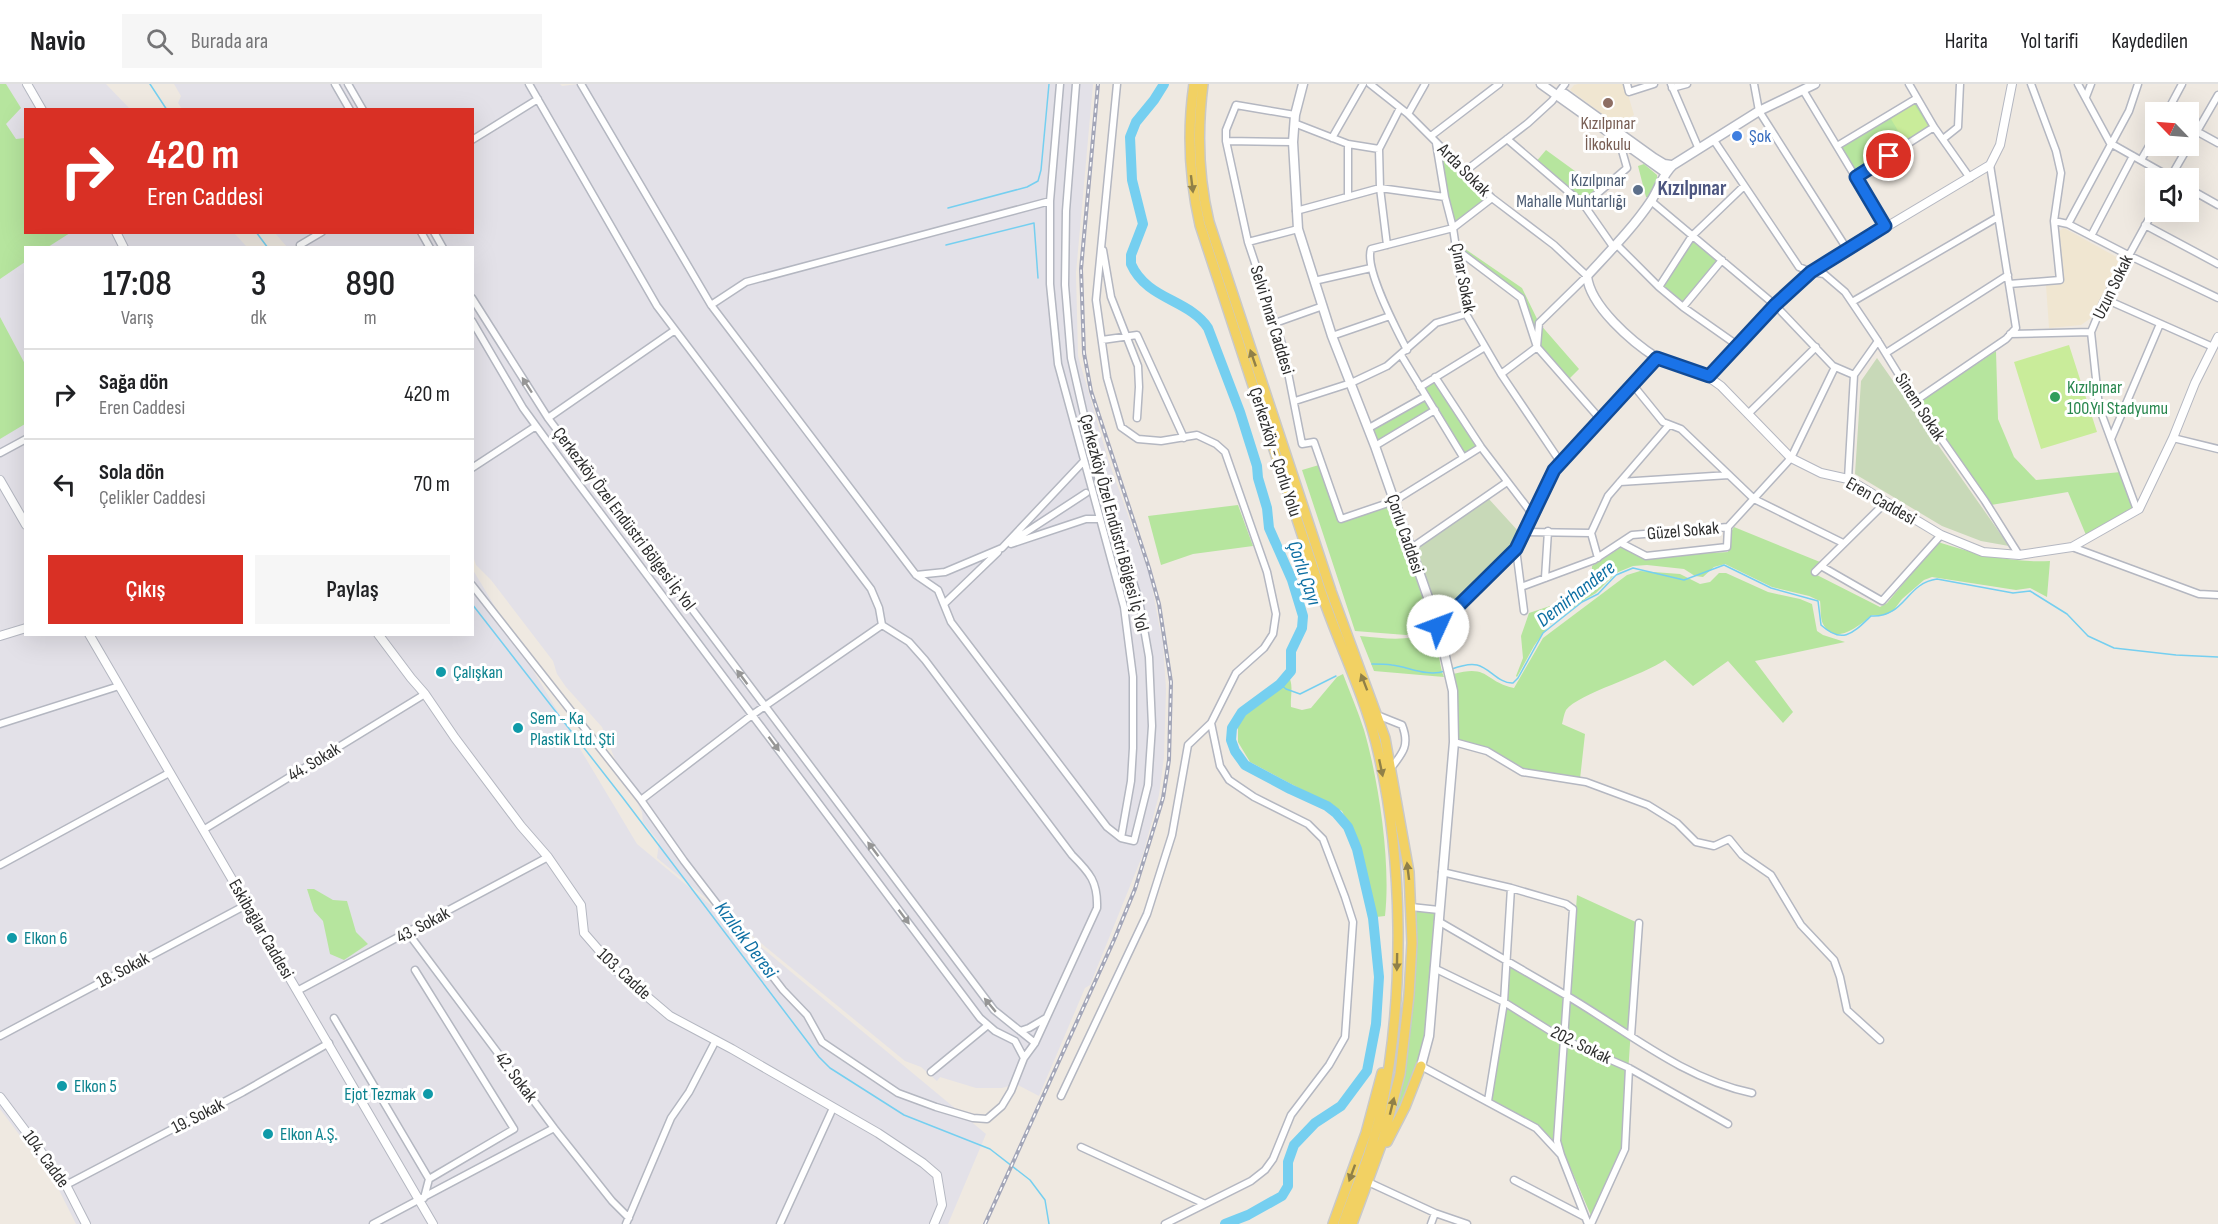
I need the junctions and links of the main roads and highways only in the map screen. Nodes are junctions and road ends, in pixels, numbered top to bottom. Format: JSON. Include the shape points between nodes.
{"nodes":[{"id":1,"x":1194,"y":84,"type":"edge"},
{"id":2,"x":1203,"y":84,"type":"edge"},
{"id":3,"x":1304,"y":84,"type":"edge"},
{"id":4,"x":1541,"y":84,"type":"edge"},
{"id":5,"x":1551,"y":84,"type":"edge"},
{"id":6,"x":1815,"y":84,"type":"edge"},
{"id":7,"x":1560,"y":90,"type":"edge"},
{"id":8,"x":1667,"y":172,"type":"junction"},
{"id":9,"x":1438,"y":626,"type":"junction"},
{"id":10,"x":1396,"y":994,"type":"junction"},
{"id":11,"x":1421,"y":1066,"type":"joint"},
{"id":12,"x":1368,"y":1182,"type":"junction"},
{"id":13,"x":1333,"y":1224,"type":"edge"},
{"id":14,"x":1343,"y":1224,"type":"edge"},
{"id":15,"x":1352,"y":1224,"type":"edge"}],
"edges":[{"from":1,"to":10,"type":"main road","name":"Çerkezköy - Çorlu Yolu","one_way":true,"via":[[1190,170],[1200,225],[1322,594],[1376,741],[1395,874]]},
{"from":12,"to":2,"type":"main road","one_way":true,"via":[[1400,1074],[1412,943],[1409,872],[1385,738],[1330,591],[1209,222],[1199,169]]},
{"from":3,"to":9,"type":"main road","name":"Çorlu Caddesi","via":[[1294,119],[1293,142],[1298,229],[1332,336],[1369,428]]},
{"from":4,"to":7,"type":"main road"},
{"from":5,"to":7,"type":"main road"},
{"from":6,"to":8,"type":"main road","via":[[1713,138]]},
{"from":7,"to":8,"type":"main road","via":[[1619,141]]},
{"from":7,"to":8,"type":"main road","via":[[1664,164]]},
{"from":8,"to":9,"type":"main road","name":"Eren Caddesi","via":[[1651,201],[1587,276],[1592,296],[1608,316],[1657,358],[1554,470],[1516,549]]},
{"from":9,"to":11,"type":"main road","name":"Çorlu Caddesi","via":[[1453,691],[1454,741],[1429,1036]]},
{"from":10,"to":13,"type":"main road","one_way":true,"via":[[1373,1112]]},
{"from":10,"to":14,"type":"main road","via":[[1381,1112]]},
{"from":11,"to":12,"type":"main road"},
{"from":12,"to":15,"type":"main road"}]}
